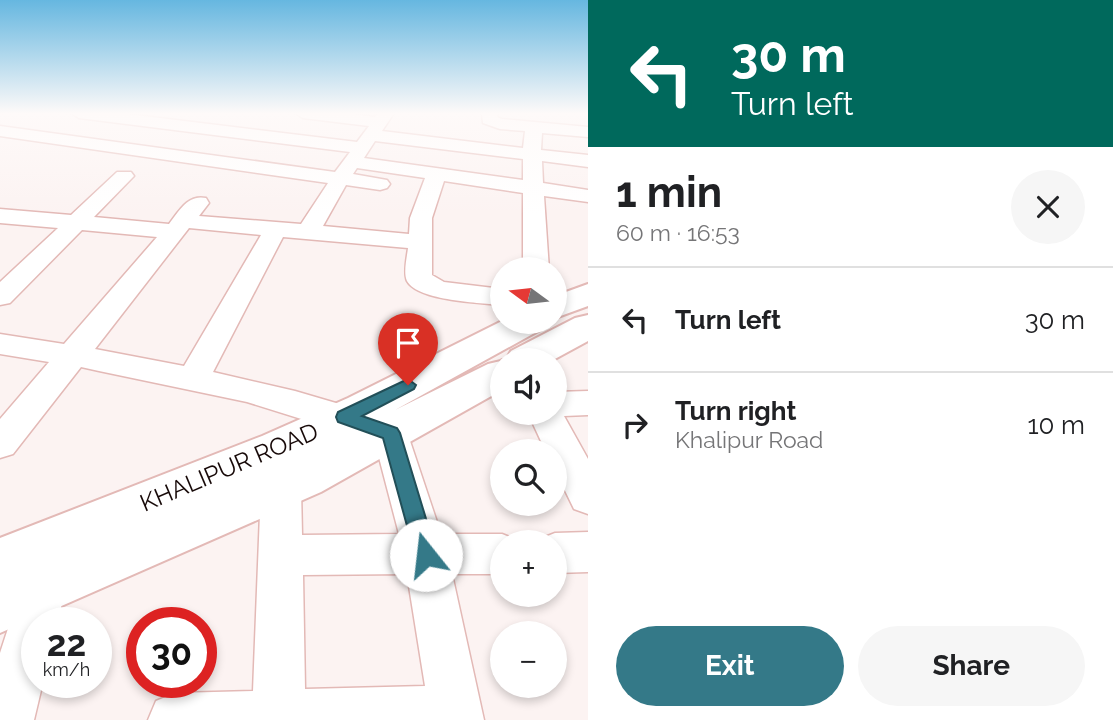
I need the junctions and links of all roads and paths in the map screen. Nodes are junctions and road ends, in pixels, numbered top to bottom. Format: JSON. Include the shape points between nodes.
{"nodes":[{"id":1,"x":108,"y":147,"type":"edge"},
{"id":2,"x":153,"y":147,"type":"edge"},
{"id":3,"x":363,"y":147,"type":"edge"},
{"id":4,"x":388,"y":147,"type":"edge"},
{"id":5,"x":460,"y":147,"type":"edge"},
{"id":6,"x":533,"y":147,"type":"edge"},
{"id":7,"x":146,"y":152,"type":"junction"},
{"id":8,"x":532,"y":155,"type":"junction"},
{"id":9,"x":588,"y":161,"type":"edge"},
{"id":10,"x":436,"y":175,"type":"junction"},
{"id":11,"x":380,"y":184,"type":"dead end"},
{"id":12,"x":335,"y":187,"type":"junction"},
{"id":13,"x":533,"y":188,"type":"junction"},
{"id":14,"x":588,"y":196,"type":"edge"},
{"id":15,"x":0,"y":216,"type":"edge"},
{"id":16,"x":185,"y":218,"type":"junction"},
{"id":17,"x":76,"y":222,"type":"junction"},
{"id":18,"x":276,"y":229,"type":"junction"},
{"id":19,"x":307,"y":233,"type":"junction"},
{"id":20,"x":419,"y":242,"type":"junction"},
{"id":21,"x":536,"y":257,"type":"edge"},
{"id":22,"x":588,"y":294,"type":"edge"},
{"id":23,"x":0,"y":297,"type":"edge"},
{"id":24,"x":567,"y":310,"type":"edge"},
{"id":25,"x":490,"y":313,"type":"edge"},
{"id":26,"x":535,"y":334,"type":"edge"},
{"id":27,"x":0,"y":344,"type":"edge"},
{"id":28,"x":73,"y":355,"type":"junction"},
{"id":29,"x":194,"y":377,"type":"junction"},
{"id":30,"x":588,"y":403,"type":"edge"},
{"id":31,"x":567,"y":404,"type":"edge"},
{"id":32,"x":345,"y":417,"type":"junction"},
{"id":33,"x":551,"y":425,"type":"edge"},
{"id":34,"x":391,"y":433,"type":"junction"},
{"id":35,"x":0,"y":444,"type":"edge"},
{"id":36,"x":281,"y":488,"type":"junction"},
{"id":37,"x":588,"y":497,"type":"edge"},
{"id":38,"x":54,"y":541,"type":"junction"},
{"id":39,"x":588,"y":552,"type":"edge"},
{"id":40,"x":567,"y":553,"type":"edge"},
{"id":41,"x":490,"y":554,"type":"edge"},
{"id":42,"x":280,"y":555,"type":"junction"},
{"id":43,"x":426,"y":555,"type":"junction"},
{"id":44,"x":0,"y":563,"type":"edge"},
{"id":45,"x":22,"y":597,"type":"edge"},
{"id":46,"x":456,"y":716,"type":"edge"},
{"id":47,"x":279,"y":717,"type":"junction"},
{"id":48,"x":7,"y":720,"type":"edge"},
{"id":49,"x":175,"y":720,"type":"edge"}],
"edges":[{"from":1,"to":7,"type":"street"},
{"from":2,"to":7,"type":"street"},
{"from":3,"to":12,"type":"street"},
{"from":4,"to":10,"type":"street"},
{"from":5,"to":8,"type":"street"},
{"from":6,"to":8,"type":"street"},
{"from":7,"to":12,"type":"street"},
{"from":8,"to":9,"type":"street"},
{"from":8,"to":13,"type":"street"},
{"from":10,"to":13,"type":"street"},
{"from":10,"to":20,"type":"street","via":[[421,218]]},
{"from":11,"to":12,"type":"street"},
{"from":12,"to":17,"type":"street","via":[[125,169]]},
{"from":12,"to":19,"type":"street"},
{"from":13,"to":14,"type":"street"},
{"from":13,"to":21,"type":"street"},
{"from":15,"to":17,"type":"street"},
{"from":16,"to":17,"type":"street"},
{"from":16,"to":18,"type":"street"},
{"from":16,"to":28,"type":"street"},
{"from":17,"to":23,"type":"street"},
{"from":18,"to":19,"type":"street"},
{"from":18,"to":29,"type":"street"},
{"from":19,"to":20,"type":"street"},
{"from":20,"to":25,"type":"street","via":[[418,272],[423,283]]},
{"from":22,"to":24,"type":"street","name":"KHALIPUR ROAD"},
{"from":26,"to":32,"type":"street","name":"KHALIPUR ROAD"},
{"from":26,"to":34,"type":"street","name":"KHALIPUR ROAD"},
{"from":27,"to":28,"type":"street"},
{"from":28,"to":29,"type":"street"},
{"from":28,"to":35,"type":"street"},
{"from":29,"to":32,"type":"street"},
{"from":30,"to":31,"type":"street"},
{"from":32,"to":34,"type":"street"},
{"from":32,"to":38,"type":"street","name":"KHALIPUR ROAD"},
{"from":33,"to":37,"type":"street"},
{"from":34,"to":36,"type":"street","name":"KHALIPUR ROAD"},
{"from":34,"to":43,"type":"street"},
{"from":36,"to":42,"type":"street"},
{"from":36,"to":45,"type":"street","name":"KHALIPUR ROAD"},
{"from":38,"to":44,"type":"street","name":"KHALIPUR ROAD"},
{"from":38,"to":45,"type":"street"},
{"from":39,"to":40,"type":"street"},
{"from":41,"to":43,"type":"street"},
{"from":42,"to":43,"type":"street"},
{"from":42,"to":47,"type":"street"},
{"from":43,"to":46,"type":"street"},
{"from":45,"to":48,"type":"street"},
{"from":46,"to":47,"type":"street"},
{"from":47,"to":49,"type":"street"}]}
